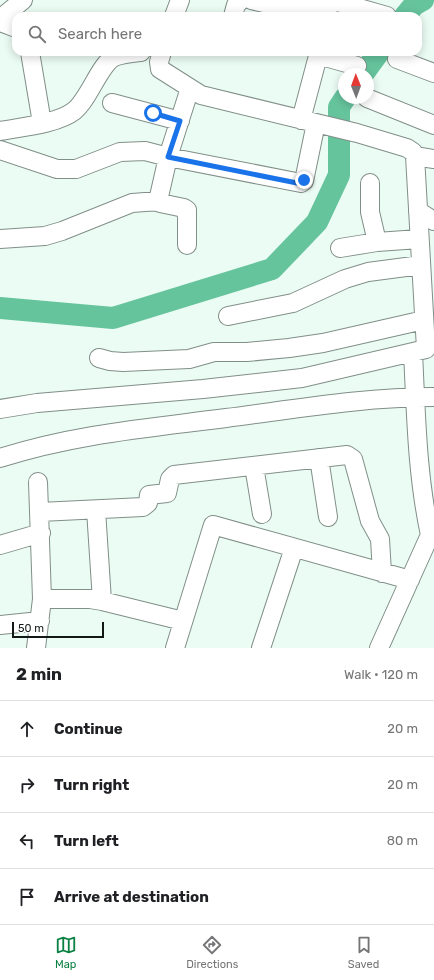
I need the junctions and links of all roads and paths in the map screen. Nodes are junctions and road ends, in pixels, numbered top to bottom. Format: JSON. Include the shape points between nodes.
{"nodes":[{"id":1,"x":23,"y":0,"type":"edge"},
{"id":2,"x":180,"y":0,"type":"edge"},
{"id":3,"x":241,"y":0,"type":"edge"},
{"id":4,"x":251,"y":0,"type":"edge"},
{"id":5,"x":329,"y":6,"type":"edge"},
{"id":6,"x":176,"y":12,"type":"edge"},
{"id":7,"x":234,"y":12,"type":"edge"},
{"id":8,"x":364,"y":12,"type":"edge"},
{"id":9,"x":0,"y":19,"type":"edge"},
{"id":10,"x":0,"y":22,"type":"edge"},
{"id":11,"x":12,"y":26,"type":"edge"},
{"id":12,"x":31,"y":56,"type":"edge"},
{"id":13,"x":122,"y":56,"type":"edge"},
{"id":14,"x":161,"y":56,"type":"edge"},
{"id":15,"x":318,"y":56,"type":"edge"},
{"id":16,"x":327,"y":56,"type":"edge"},
{"id":17,"x":397,"y":59,"type":"dead end"},
{"id":18,"x":357,"y":66,"type":"dead end"},
{"id":19,"x":434,"y":72,"type":"edge"},
{"id":20,"x":190,"y":88,"type":"junction"},
{"id":21,"x":374,"y":101,"type":"edge"},
{"id":22,"x":112,"y":103,"type":"dead end"},
{"id":23,"x":180,"y":121,"type":"junction"},
{"id":24,"x":42,"y":123,"type":"junction"},
{"id":25,"x":315,"y":123,"type":"junction"},
{"id":26,"x":434,"y":125,"type":"edge"},
{"id":27,"x":0,"y":131,"type":"edge"},
{"id":28,"x":0,"y":150,"type":"edge"},
{"id":29,"x":415,"y":156,"type":"junction"},
{"id":30,"x":168,"y":157,"type":"junction"},
{"id":31,"x":434,"y":159,"type":"edge"},
{"id":32,"x":370,"y":184,"type":"dead end"},
{"id":33,"x":158,"y":201,"type":"junction"},
{"id":34,"x":418,"y":211,"type":"junction"},
{"id":35,"x":434,"y":221,"type":"edge"},
{"id":36,"x":419,"y":239,"type":"junction"},
{"id":37,"x":0,"y":240,"type":"edge"},
{"id":38,"x":377,"y":242,"type":"junction"},
{"id":39,"x":187,"y":245,"type":"dead end"},
{"id":40,"x":340,"y":248,"type":"dead end"},
{"id":41,"x":421,"y":265,"type":"junction"},
{"id":42,"x":228,"y":316,"type":"dead end"},
{"id":43,"x":424,"y":320,"type":"junction"},
{"id":44,"x":424,"y":350,"type":"edge"},
{"id":45,"x":98,"y":358,"type":"dead end"},
{"id":46,"x":415,"y":397,"type":"junction"},
{"id":47,"x":434,"y":397,"type":"edge"},
{"id":48,"x":0,"y":409,"type":"edge"},
{"id":49,"x":0,"y":458,"type":"edge"},
{"id":50,"x":319,"y":458,"type":"junction"},
{"id":51,"x":254,"y":466,"type":"junction"},
{"id":52,"x":38,"y":482,"type":"dead end"},
{"id":53,"x":96,"y":510,"type":"junction"},
{"id":54,"x":40,"y":512,"type":"junction"},
{"id":55,"x":262,"y":514,"type":"dead end"},
{"id":56,"x":328,"y":518,"type":"dead end"},
{"id":57,"x":432,"y":531,"type":"edge"},
{"id":58,"x":41,"y":533,"type":"junction"},
{"id":59,"x":0,"y":546,"type":"edge"},
{"id":60,"x":294,"y":548,"type":"junction"},
{"id":61,"x":382,"y":573,"type":"junction"},
{"id":62,"x":410,"y":580,"type":"junction"},
{"id":63,"x":42,"y":599,"type":"junction"},
{"id":64,"x":102,"y":601,"type":"junction"},
{"id":65,"x":40,"y":621,"type":"junction"},
{"id":66,"x":183,"y":621,"type":"junction"},
{"id":67,"x":0,"y":625,"type":"edge"},
{"id":68,"x":36,"y":648,"type":"edge"},
{"id":69,"x":174,"y":648,"type":"edge"},
{"id":70,"x":261,"y":648,"type":"edge"},
{"id":71,"x":380,"y":648,"type":"edge"}],
"edges":[{"from":1,"to":9,"type":"street"},
{"from":2,"to":6,"type":"street"},
{"from":3,"to":7,"type":"street"},
{"from":4,"to":5,"type":"street","via":[[272,5]]},
{"from":5,"to":8,"type":"street"},
{"from":10,"to":11,"type":"street"},
{"from":12,"to":24,"type":"street"},
{"from":13,"to":24,"type":"street","via":[[112,58],[105,64],[94,86],[74,111]]},
{"from":14,"to":20,"type":"street","via":[[160,69]]},
{"from":15,"to":25,"type":"street"},
{"from":16,"to":18,"type":"street"},
{"from":17,"to":19,"type":"street"},
{"from":20,"to":23,"type":"street"},
{"from":20,"to":25,"type":"street","via":[[201,95]]},
{"from":21,"to":26,"type":"street"},
{"from":22,"to":23,"type":"street"},
{"from":23,"to":30,"type":"street"},
{"from":24,"to":27,"type":"street"},
{"from":25,"to":29,"type":"street","via":[[407,148]]},
{"from":25,"to":30,"type":"street","via":[[304,180],[301,183]]},
{"from":28,"to":30,"type":"street","via":[[58,169],[76,169],[120,152],[145,151]]},
{"from":29,"to":31,"type":"street"},
{"from":29,"to":34,"type":"street"},
{"from":30,"to":33,"type":"street"},
{"from":32,"to":38,"type":"street","via":[[370,212]]},
{"from":33,"to":37,"type":"street","via":[[132,203],[62,232]]},
{"from":33,"to":39,"type":"street","via":[[187,210]]},
{"from":34,"to":35,"type":"street"},
{"from":34,"to":36,"type":"street"},
{"from":36,"to":38,"type":"street"},
{"from":36,"to":41,"type":"street"},
{"from":38,"to":40,"type":"street"},
{"from":41,"to":42,"type":"street","via":[[344,278],[293,303]]},
{"from":41,"to":43,"type":"street"},
{"from":43,"to":44,"type":"street"},
{"from":43,"to":45,"type":"street","via":[[323,343],[289,348],[214,352],[189,359],[123,362]]},
{"from":44,"to":46,"type":"street"},
{"from":44,"to":48,"type":"street","via":[[302,378],[38,403]]},
{"from":46,"to":47,"type":"street"},
{"from":46,"to":49,"type":"street","via":[[369,399],[97,434],[35,446]]},
{"from":46,"to":57,"type":"street","via":[[417,457],[422,500]]},
{"from":50,"to":51,"type":"street"},
{"from":50,"to":56,"type":"street"},
{"from":50,"to":61,"type":"street","via":[[347,455],[353,459],[370,521],[380,539]]},
{"from":51,"to":53,"type":"street","via":[[174,475],[170,479],[167,493],[149,495],[146,505]]},
{"from":51,"to":55,"type":"street"},
{"from":52,"to":54,"type":"street"},
{"from":53,"to":54,"type":"street"},
{"from":53,"to":64,"type":"street"},
{"from":54,"to":58,"type":"street"},
{"from":57,"to":62,"type":"street"},
{"from":58,"to":59,"type":"street"},
{"from":58,"to":63,"type":"street"},
{"from":60,"to":61,"type":"street"},
{"from":60,"to":66,"type":"street","via":[[213,525]]},
{"from":60,"to":70,"type":"street"},
{"from":61,"to":62,"type":"street"},
{"from":62,"to":71,"type":"street"},
{"from":63,"to":64,"type":"street"},
{"from":63,"to":65,"type":"street"},
{"from":64,"to":66,"type":"street"},
{"from":65,"to":67,"type":"street"},
{"from":65,"to":68,"type":"street"},
{"from":66,"to":69,"type":"street"}]}
